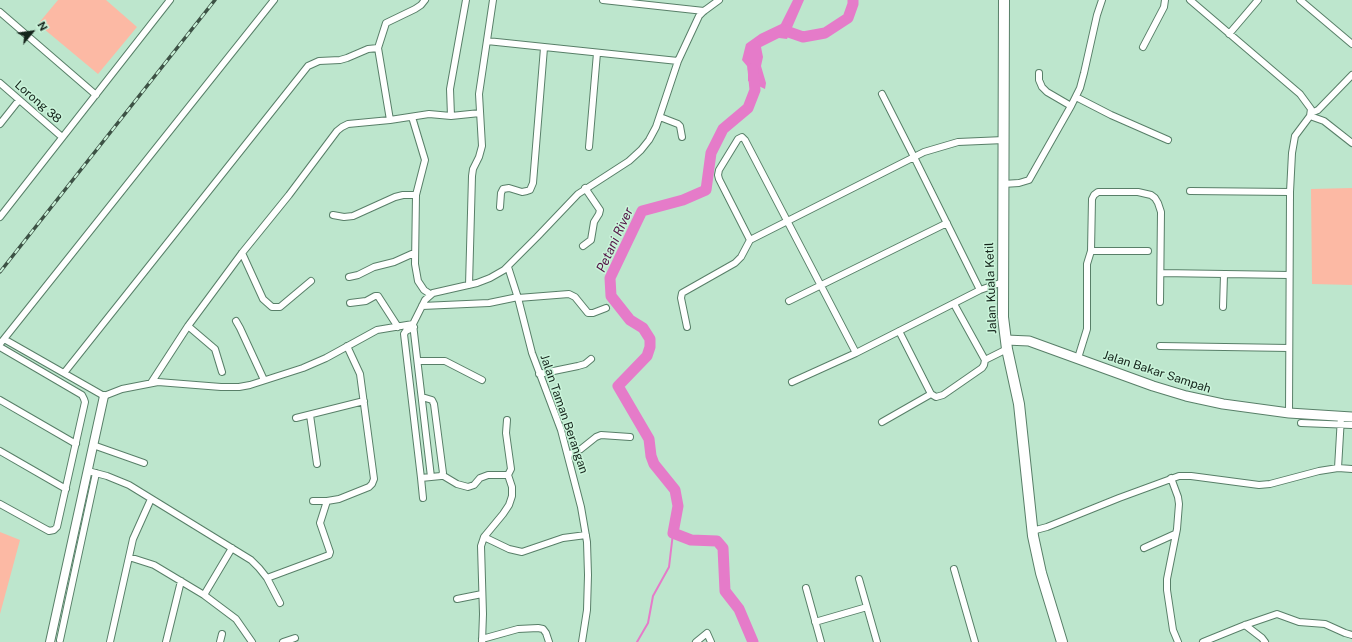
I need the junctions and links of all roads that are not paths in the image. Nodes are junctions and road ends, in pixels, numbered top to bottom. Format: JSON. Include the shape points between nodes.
{"nodes":[{"id":1,"x":170,"y":0,"type":"edge"},
{"id":2,"x":274,"y":0,"type":"edge"},
{"id":3,"x":425,"y":0,"type":"edge"},
{"id":4,"x":466,"y":0,"type":"edge"},
{"id":5,"x":493,"y":0,"type":"edge"},
{"id":6,"x":603,"y":0,"type":"edge"},
{"id":7,"x":719,"y":0,"type":"edge"},
{"id":8,"x":1004,"y":0,"type":"edge"},
{"id":9,"x":1102,"y":0,"type":"edge"},
{"id":10,"x":1165,"y":0,"type":"edge"},
{"id":11,"x":1190,"y":0,"type":"edge"},
{"id":12,"x":1258,"y":0,"type":"edge"},
{"id":13,"x":1300,"y":0,"type":"edge"},
{"id":14,"x":704,"y":10,"type":"junction"},
{"id":15,"x":0,"y":12,"type":"edge"},
{"id":16,"x":1229,"y":34,"type":"junction"},
{"id":17,"x":487,"y":41,"type":"junction"},
{"id":18,"x":1352,"y":44,"type":"edge"},
{"id":19,"x":1143,"y":47,"type":"dead end"},
{"id":20,"x":378,"y":48,"type":"junction"},
{"id":21,"x":544,"y":48,"type":"junction"},
{"id":22,"x":597,"y":53,"type":"junction"},
{"id":23,"x":678,"y":61,"type":"junction"},
{"id":24,"x":1039,"y":73,"type":"dead end"},
{"id":25,"x":1352,"y":75,"type":"edge"},
{"id":26,"x":0,"y":83,"type":"edge"},
{"id":27,"x":882,"y":94,"type":"dead end"},
{"id":28,"x":96,"y":95,"type":"junction"},
{"id":29,"x":1076,"y":97,"type":"junction"},
{"id":30,"x":19,"y":100,"type":"junction"},
{"id":31,"x":1071,"y":106,"type":"junction"},
{"id":32,"x":480,"y":113,"type":"junction"},
{"id":33,"x":1311,"y":114,"type":"junction"},
{"id":34,"x":451,"y":116,"type":"junction"},
{"id":35,"x":412,"y":117,"type":"junction"},
{"id":36,"x":660,"y":117,"type":"junction"},
{"id":37,"x":390,"y":120,"type":"junction"},
{"id":38,"x":0,"y":124,"type":"edge"},
{"id":39,"x":62,"y":137,"type":"junction"},
{"id":40,"x":682,"y":137,"type":"dead end"},
{"id":41,"x":1004,"y":140,"type":"junction"},
{"id":42,"x":1168,"y":140,"type":"dead end"},
{"id":43,"x":1352,"y":143,"type":"edge"},
{"id":44,"x":589,"y":147,"type":"dead end"},
{"id":45,"x":914,"y":156,"type":"junction"},
{"id":46,"x":1003,"y":184,"type":"junction"},
{"id":47,"x":585,"y":188,"type":"junction"},
{"id":48,"x":1190,"y":190,"type":"dead end"},
{"id":49,"x":1290,"y":192,"type":"junction"},
{"id":50,"x":416,"y":194,"type":"junction"},
{"id":51,"x":500,"y":207,"type":"dead end"},
{"id":52,"x":333,"y":215,"type":"dead end"},
{"id":53,"x":0,"y":217,"type":"edge"},
{"id":54,"x":786,"y":220,"type":"junction"},
{"id":55,"x":947,"y":223,"type":"junction"},
{"id":56,"x":750,"y":240,"type":"junction"},
{"id":57,"x":583,"y":246,"type":"dead end"},
{"id":58,"x":1091,"y":250,"type":"junction"},
{"id":59,"x":1148,"y":251,"type":"dead end"},
{"id":60,"x":242,"y":253,"type":"junction"},
{"id":61,"x":414,"y":253,"type":"junction"},
{"id":62,"x":508,"y":266,"type":"junction"},
{"id":63,"x":1161,"y":273,"type":"junction"},
{"id":64,"x":1224,"y":275,"type":"junction"},
{"id":65,"x":1289,"y":275,"type":"junction"},
{"id":66,"x":349,"y":277,"type":"dead end"},
{"id":67,"x":311,"y":281,"type":"dead end"},
{"id":68,"x":1003,"y":282,"type":"junction"},
{"id":69,"x":469,"y":285,"type":"junction"},
{"id":70,"x":820,"y":285,"type":"junction"},
{"id":71,"x":980,"y":290,"type":"junction"},
{"id":72,"x":430,"y":294,"type":"junction"},
{"id":73,"x":518,"y":298,"type":"junction"},
{"id":74,"x":789,"y":301,"type":"dead end"},
{"id":75,"x":1160,"y":302,"type":"dead end"},
{"id":76,"x":350,"y":303,"type":"dead end"},
{"id":77,"x":954,"y":304,"type":"junction"},
{"id":78,"x":422,"y":306,"type":"junction"},
{"id":79,"x":1223,"y":307,"type":"dead end"},
{"id":80,"x":606,"y":308,"type":"dead end"},
{"id":81,"x":236,"y":322,"type":"dead end"},
{"id":82,"x":188,"y":326,"type":"junction"},
{"id":83,"x":414,"y":326,"type":"junction"},
{"id":84,"x":398,"y":327,"type":"junction"},
{"id":85,"x":687,"y":327,"type":"dead end"},
{"id":86,"x":899,"y":331,"type":"junction"},
{"id":87,"x":4,"y":339,"type":"junction"},
{"id":88,"x":0,"y":344,"type":"edge"},
{"id":89,"x":1007,"y":345,"type":"junction"},
{"id":90,"x":347,"y":346,"type":"junction"},
{"id":91,"x":1160,"y":346,"type":"dead end"},
{"id":92,"x":0,"y":347,"type":"edge"},
{"id":93,"x":1289,"y":348,"type":"junction"},
{"id":94,"x":856,"y":353,"type":"junction"},
{"id":95,"x":1078,"y":358,"type":"junction"},
{"id":96,"x":591,"y":359,"type":"dead end"},
{"id":97,"x":984,"y":360,"type":"junction"},
{"id":98,"x":418,"y":361,"type":"junction"},
{"id":99,"x":222,"y":372,"type":"dead end"},
{"id":100,"x":64,"y":373,"type":"junction"},
{"id":101,"x":539,"y":374,"type":"junction"},
{"id":102,"x":264,"y":380,"type":"junction"},
{"id":103,"x":482,"y":380,"type":"dead end"},
{"id":104,"x":792,"y":382,"type":"dead end"},
{"id":105,"x":151,"y":383,"type":"junction"},
{"id":106,"x":931,"y":394,"type":"junction"},
{"id":107,"x":104,"y":396,"type":"junction"},
{"id":108,"x":422,"y":397,"type":"junction"},
{"id":109,"x":0,"y":400,"type":"edge"},
{"id":110,"x":364,"y":401,"type":"junction"},
{"id":111,"x":1289,"y":413,"type":"junction"},
{"id":112,"x":310,"y":415,"type":"junction"},
{"id":113,"x":1352,"y":417,"type":"edge"},
{"id":114,"x":296,"y":418,"type":"dead end"},
{"id":115,"x":507,"y":420,"type":"dead end"},
{"id":116,"x":1341,"y":421,"type":"junction"},
{"id":117,"x":882,"y":422,"type":"dead end"},
{"id":118,"x":1301,"y":423,"type":"dead end"},
{"id":119,"x":1352,"y":425,"type":"edge"},
{"id":120,"x":630,"y":437,"type":"dead end"},
{"id":121,"x":76,"y":444,"type":"junction"},
{"id":122,"x":93,"y":445,"type":"junction"},
{"id":123,"x":0,"y":451,"type":"edge"},
{"id":124,"x":568,"y":455,"type":"junction"},
{"id":125,"x":144,"y":463,"type":"dead end"},
{"id":126,"x":317,"y":464,"type":"dead end"},
{"id":127,"x":1338,"y":468,"type":"junction"},
{"id":128,"x":1352,"y":469,"type":"edge"},
{"id":129,"x":92,"y":472,"type":"junction"},
{"id":130,"x":442,"y":475,"type":"junction"},
{"id":131,"x":508,"y":475,"type":"junction"},
{"id":132,"x":431,"y":477,"type":"junction"},
{"id":133,"x":421,"y":478,"type":"junction"},
{"id":134,"x":1171,"y":478,"type":"junction"},
{"id":135,"x":66,"y":489,"type":"junction"},
{"id":136,"x":423,"y":498,"type":"dead end"},
{"id":137,"x":151,"y":499,"type":"junction"},
{"id":138,"x":313,"y":501,"type":"dead end"},
{"id":139,"x":327,"y":501,"type":"junction"},
{"id":140,"x":0,"y":504,"type":"edge"},
{"id":141,"x":1032,"y":531,"type":"junction"},
{"id":142,"x":1175,"y":534,"type":"junction"},
{"id":143,"x":586,"y":535,"type":"junction"},
{"id":144,"x":484,"y":537,"type":"junction"},
{"id":145,"x":232,"y":548,"type":"junction"},
{"id":146,"x":1144,"y":548,"type":"dead end"},
{"id":147,"x":129,"y":557,"type":"junction"},
{"id":148,"x":954,"y":569,"type":"dead end"},
{"id":149,"x":267,"y":578,"type":"junction"},
{"id":150,"x":859,"y":579,"type":"dead end"},
{"id":151,"x":181,"y":581,"type":"junction"},
{"id":152,"x":806,"y":588,"type":"dead end"},
{"id":153,"x":482,"y":594,"type":"junction"},
{"id":154,"x":204,"y":595,"type":"junction"},
{"id":155,"x":457,"y":599,"type":"dead end"},
{"id":156,"x":280,"y":603,"type":"dead end"},
{"id":157,"x":867,"y":607,"type":"junction"},
{"id":158,"x":815,"y":622,"type":"junction"},
{"id":159,"x":1245,"y":625,"type":"junction"},
{"id":160,"x":222,"y":634,"type":"dead end"},
{"id":161,"x":1352,"y":635,"type":"edge"},
{"id":162,"x":296,"y":638,"type":"dead end"},
{"id":163,"x":60,"y":640,"type":"dead end"},
{"id":164,"x":482,"y":640,"type":"edge"},
{"id":165,"x":50,"y":642,"type":"edge"},
{"id":166,"x":110,"y":642,"type":"edge"},
{"id":167,"x":166,"y":642,"type":"edge"},
{"id":168,"x":220,"y":642,"type":"edge"},
{"id":169,"x":252,"y":642,"type":"edge"},
{"id":170,"x":283,"y":642,"type":"edge"},
{"id":171,"x":549,"y":642,"type":"edge"},
{"id":172,"x":582,"y":642,"type":"edge"},
{"id":173,"x":696,"y":642,"type":"edge"},
{"id":174,"x":711,"y":642,"type":"edge"},
{"id":175,"x":821,"y":642,"type":"edge"},
{"id":176,"x":877,"y":642,"type":"edge"},
{"id":177,"x":975,"y":642,"type":"edge"},
{"id":178,"x":1062,"y":642,"type":"edge"},
{"id":179,"x":1178,"y":642,"type":"edge"},
{"id":180,"x":1203,"y":642,"type":"edge"},
{"id":181,"x":1265,"y":642,"type":"edge"}],
"edges":[{"from":1,"to":28,"type":"street"},
{"from":2,"to":87,"type":"street"},
{"from":3,"to":20,"type":"street","via":[[415,9],[388,20]]},
{"from":4,"to":34,"type":"street","via":[[450,89]]},
{"from":5,"to":17,"type":"street"},
{"from":6,"to":14,"type":"street"},
{"from":7,"to":14,"type":"street"},
{"from":8,"to":41,"type":"main road","name":"Jalan Kuala Ketil"},
{"from":9,"to":29,"type":"street","via":[[1086,68]]},
{"from":10,"to":19,"type":"street","via":[[1164,7]]},
{"from":11,"to":16,"type":"street"},
{"from":12,"to":16,"type":"street"},
{"from":13,"to":18,"type":"street"},
{"from":14,"to":23,"type":"street"},
{"from":15,"to":28,"type":"street"},
{"from":16,"to":33,"type":"street","via":[[1300,94],[1310,106]]},
{"from":17,"to":21,"type":"street"},
{"from":17,"to":32,"type":"street","via":[[479,94]]},
{"from":20,"to":37,"type":"street"},
{"from":20,"to":100,"type":"street","via":[[368,49],[340,60],[319,61],[308,66]]},
{"from":21,"to":22,"type":"street"},
{"from":21,"to":51,"type":"street","via":[[533,183],[530,190],[522,192],[503,189]]},
{"from":22,"to":23,"type":"street"},
{"from":22,"to":44,"type":"street"},
{"from":23,"to":36,"type":"street"},
{"from":24,"to":31,"type":"street","via":[[1042,87]]},
{"from":25,"to":33,"type":"street"},
{"from":26,"to":30,"type":"street","name":"Lorong 38"},
{"from":27,"to":45,"type":"street"},
{"from":28,"to":39,"type":"street"},
{"from":29,"to":31,"type":"street"},
{"from":29,"to":42,"type":"street"},
{"from":30,"to":38,"type":"street"},
{"from":30,"to":39,"type":"street","name":"Lorong 38"},
{"from":31,"to":46,"type":"street","via":[[1029,180],[1019,184]]},
{"from":32,"to":34,"type":"street"},
{"from":32,"to":69,"type":"street","via":[[482,146],[472,176]]},
{"from":33,"to":43,"type":"street"},
{"from":33,"to":49,"type":"street","via":[[1297,132],[1294,141]]},
{"from":34,"to":35,"type":"street","via":[[429,114]]},
{"from":35,"to":37,"type":"street"},
{"from":35,"to":50,"type":"street","via":[[425,160]]},
{"from":36,"to":40,"type":"street","via":[[678,124]]},
{"from":36,"to":47,"type":"street","via":[[641,150],[629,161]]},
{"from":37,"to":60,"type":"street","via":[[342,126]]},
{"from":39,"to":53,"type":"street"},
{"from":41,"to":45,"type":"street","via":[[958,142]]},
{"from":41,"to":46,"type":"main road","name":"Jalan Kuala Ketil"},
{"from":45,"to":54,"type":"street"},
{"from":45,"to":55,"type":"street"},
{"from":46,"to":68,"type":"main road","name":"Jalan Kuala Ketil"},
{"from":47,"to":57,"type":"street","via":[[600,214],[594,222],[591,240]]},
{"from":47,"to":62,"type":"street"},
{"from":48,"to":49,"type":"street"},
{"from":49,"to":65,"type":"street"},
{"from":50,"to":52,"type":"street","via":[[396,197],[352,216]]},
{"from":50,"to":61,"type":"street"},
{"from":54,"to":56,"type":"street"},
{"from":54,"to":56,"type":"street","via":[[745,140],[740,137],[718,174]]},
{"from":54,"to":70,"type":"street"},
{"from":55,"to":70,"type":"street"},
{"from":55,"to":71,"type":"street"},
{"from":56,"to":85,"type":"street","via":[[735,263],[682,293]]},
{"from":58,"to":59,"type":"street"},
{"from":58,"to":63,"type":"street","via":[[1094,194],[1122,191],[1145,193],[1155,198],[1160,207]]},
{"from":58,"to":95,"type":"street","via":[[1087,264],[1087,329]]},
{"from":60,"to":67,"type":"street","via":[[263,299],[272,307],[280,306]]},
{"from":60,"to":82,"type":"street"},
{"from":61,"to":66,"type":"street"},
{"from":61,"to":72,"type":"street","via":[[418,282]]},
{"from":62,"to":69,"type":"street","via":[[490,278]]},
{"from":62,"to":73,"type":"street","name":"Jalan Taman Berangan"},
{"from":63,"to":64,"type":"street"},
{"from":63,"to":75,"type":"street"},
{"from":64,"to":65,"type":"street"},
{"from":64,"to":79,"type":"street"},
{"from":65,"to":93,"type":"street"},
{"from":68,"to":71,"type":"street"},
{"from":68,"to":89,"type":"main road","name":"Jalan Kuala Ketil","via":[[1003,317]]},
{"from":69,"to":72,"type":"street"},
{"from":70,"to":74,"type":"street"},
{"from":70,"to":94,"type":"street"},
{"from":71,"to":77,"type":"street"},
{"from":72,"to":78,"type":"street"},
{"from":73,"to":78,"type":"street","via":[[489,303]]},
{"from":73,"to":80,"type":"street","via":[[569,294],[575,297],[588,313]]},
{"from":73,"to":101,"type":"street","name":"Jalan Taman Berangan"},
{"from":76,"to":84,"type":"street","via":[[378,296]]},
{"from":77,"to":86,"type":"street"},
{"from":77,"to":97,"type":"street"},
{"from":78,"to":83,"type":"street"},
{"from":81,"to":102,"type":"street"},
{"from":82,"to":99,"type":"street","via":[[215,349]]},
{"from":82,"to":105,"type":"street"},
{"from":83,"to":84,"type":"street"},
{"from":83,"to":98,"type":"street"},
{"from":83,"to":133,"type":"street","via":[[404,334]]},
{"from":84,"to":90,"type":"street","via":[[377,330]]},
{"from":86,"to":94,"type":"street"},
{"from":86,"to":106,"type":"street"},
{"from":87,"to":88,"type":"street"},
{"from":87,"to":100,"type":"street"},
{"from":89,"to":95,"type":"main road","name":"Jalan Bakar Sampah","via":[[1029,341]]},
{"from":89,"to":97,"type":"street"},
{"from":89,"to":141,"type":"main road","name":"Jalan Kuala Ketil","via":[[1020,412]]},
{"from":90,"to":102,"type":"street","via":[[303,368]]},
{"from":90,"to":110,"type":"street","via":[[360,374]]},
{"from":91,"to":93,"type":"street"},
{"from":92,"to":121,"type":"street","via":[[82,395],[85,402]]},
{"from":93,"to":111,"type":"street"},
{"from":94,"to":104,"type":"street"},
{"from":95,"to":111,"type":"main road","name":"Jalan Bakar Sampah","via":[[1186,396]]},
{"from":96,"to":101,"type":"street","via":[[585,364]]},
{"from":97,"to":106,"type":"street","via":[[982,368],[944,395],[936,397]]},
{"from":98,"to":103,"type":"street","via":[[445,361]]},
{"from":98,"to":108,"type":"street"},
{"from":100,"to":107,"type":"street"},
{"from":101,"to":124,"type":"street","name":"Jalan Taman Berangan"},
{"from":102,"to":105,"type":"street","via":[[239,387]]},
{"from":105,"to":107,"type":"street"},
{"from":106,"to":117,"type":"street"},
{"from":107,"to":122,"type":"street"},
{"from":108,"to":130,"type":"street","via":[[432,400],[434,404]]},
{"from":108,"to":132,"type":"street"},
{"from":109,"to":121,"type":"street"},
{"from":110,"to":112,"type":"street"},
{"from":110,"to":139,"type":"street","via":[[374,479],[368,487]]},
{"from":111,"to":116,"type":"main road","name":"Jalan Bakar Sampah"},
{"from":112,"to":114,"type":"street"},
{"from":112,"to":126,"type":"street"},
{"from":113,"to":116,"type":"main road","name":"Jalan Bakar Sampah"},
{"from":115,"to":131,"type":"street","via":[[506,433],[511,469]]},
{"from":116,"to":118,"type":"street"},
{"from":116,"to":119,"type":"street"},
{"from":116,"to":127,"type":"street"},
{"from":120,"to":124,"type":"street","via":[[596,437]]},
{"from":121,"to":135,"type":"street"},
{"from":122,"to":125,"type":"street"},
{"from":122,"to":129,"type":"street"},
{"from":123,"to":135,"type":"street"},
{"from":124,"to":143,"type":"street","name":"Jalan Taman Berangan"},
{"from":127,"to":128,"type":"street"},
{"from":127,"to":134,"type":"street","via":[[1259,485],[1191,476]]},
{"from":129,"to":137,"type":"street","via":[[118,479]]},
{"from":129,"to":163,"type":"street"},
{"from":129,"to":165,"type":"street"},
{"from":130,"to":131,"type":"street","via":[[468,487],[488,475]]},
{"from":130,"to":132,"type":"street"},
{"from":131,"to":144,"type":"street","via":[[512,487],[509,505]]},
{"from":132,"to":133,"type":"street"},
{"from":133,"to":136,"type":"street"},
{"from":134,"to":141,"type":"street"},
{"from":134,"to":142,"type":"street","via":[[1179,504]]},
{"from":135,"to":140,"type":"street","via":[[57,527],[54,530],[49,531]]},
{"from":137,"to":145,"type":"street"},
{"from":137,"to":147,"type":"street","via":[[133,539]]},
{"from":138,"to":139,"type":"street"},
{"from":139,"to":149,"type":"street","via":[[320,523],[329,555]]},
{"from":141,"to":178,"type":"main road","name":"Jalan Kuala Ketil","via":[[1041,573]]},
{"from":142,"to":146,"type":"street"},
{"from":142,"to":179,"type":"street","via":[[1167,590],[1173,630]]},
{"from":143,"to":144,"type":"street","via":[[554,541],[522,552]]},
{"from":143,"to":172,"type":"street","name":"Jalan Taman Berangan","via":[[588,593]]},
{"from":144,"to":153,"type":"street","via":[[481,546]]},
{"from":145,"to":149,"type":"street","via":[[251,560]]},
{"from":145,"to":154,"type":"street"},
{"from":147,"to":151,"type":"street","via":[[154,565]]},
{"from":147,"to":166,"type":"street"},
{"from":148,"to":177,"type":"street"},
{"from":149,"to":156,"type":"street"},
{"from":150,"to":157,"type":"street"},
{"from":151,"to":154,"type":"street"},
{"from":151,"to":167,"type":"street"},
{"from":152,"to":158,"type":"street"},
{"from":153,"to":155,"type":"street"},
{"from":153,"to":164,"type":"street"},
{"from":154,"to":169,"type":"street","via":[[236,619]]},
{"from":157,"to":158,"type":"street"},
{"from":157,"to":176,"type":"street"},
{"from":158,"to":175,"type":"street"},
{"from":159,"to":161,"type":"street","via":[[1277,614],[1299,622],[1325,624]]},
{"from":159,"to":180,"type":"street"},
{"from":159,"to":181,"type":"street"},
{"from":160,"to":168,"type":"street"},
{"from":162,"to":170,"type":"street"},
{"from":164,"to":171,"type":"street","via":[[518,629],[538,628],[543,629]]},
{"from":173,"to":174,"type":"street","via":[[707,633]]}]}
